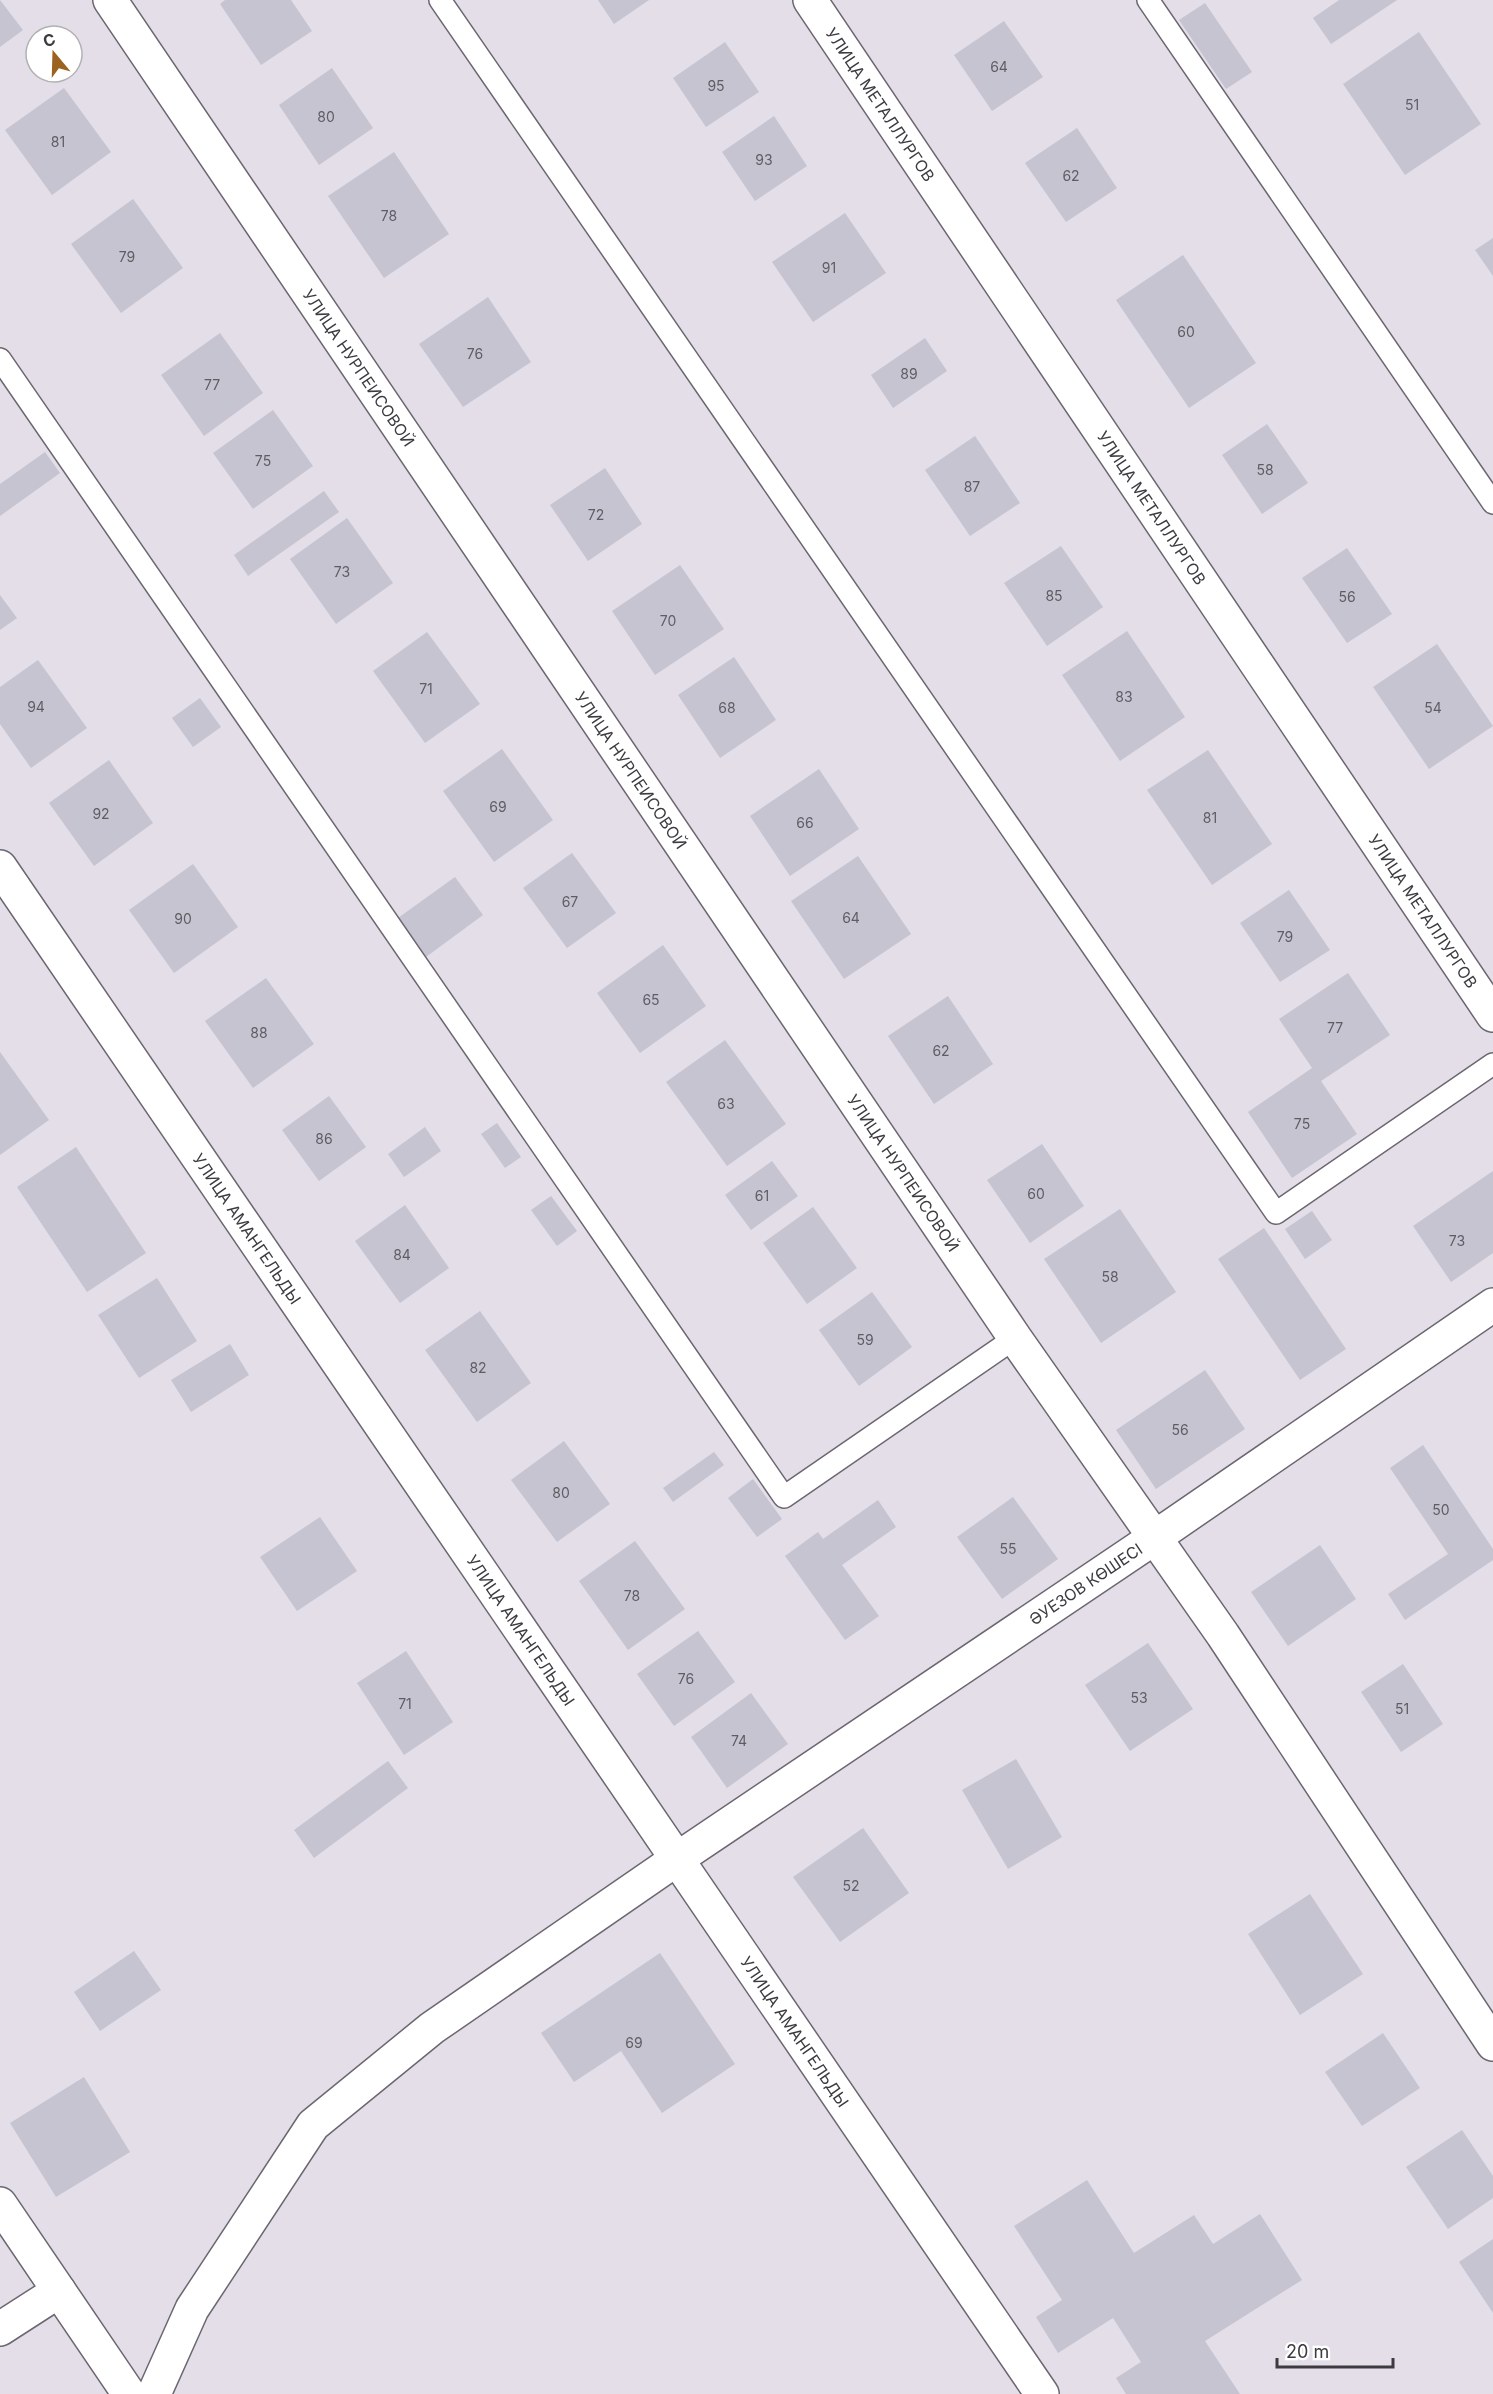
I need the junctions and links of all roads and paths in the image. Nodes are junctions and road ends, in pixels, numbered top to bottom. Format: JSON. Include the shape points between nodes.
{"nodes":[{"id":1,"x":110,"y":0,"type":"edge"},
{"id":2,"x":440,"y":0,"type":"edge"},
{"id":3,"x":810,"y":0,"type":"edge"},
{"id":4,"x":1148,"y":0,"type":"edge"},
{"id":5,"x":0,"y":359,"type":"edge"},
{"id":6,"x":1493,"y":503,"type":"edge"},
{"id":7,"x":0,"y":867,"type":"edge"},
{"id":8,"x":1493,"y":1016,"type":"edge"},
{"id":9,"x":1493,"y":1064,"type":"edge"},
{"id":10,"x":1493,"y":1305,"type":"edge"},
{"id":11,"x":1015,"y":1338,"type":"junction"},
{"id":12,"x":1154,"y":1538,"type":"junction"},
{"id":13,"x":677,"y":1859,"type":"junction"},
{"id":14,"x":1493,"y":2044,"type":"edge"},
{"id":15,"x":0,"y":2204,"type":"edge"},
{"id":16,"x":59,"y":2291,"type":"junction"},
{"id":17,"x":0,"y":2329,"type":"edge"},
{"id":18,"x":129,"y":2394,"type":"edge"},
{"id":19,"x":153,"y":2394,"type":"edge"},
{"id":20,"x":1042,"y":2394,"type":"edge"}],
"edges":[{"from":1,"to":11,"type":"street","name":"УЛИЦА НУРПЕИСОВОЙ"},
{"from":2,"to":9,"type":"lane","via":[[1276,1213]]},
{"from":3,"to":8,"type":"street","name":"УЛИЦА МЕТАЛЛУРГОВ"},
{"from":4,"to":6,"type":"lane"},
{"from":5,"to":11,"type":"lane","via":[[784,1497]]},
{"from":7,"to":13,"type":"street","name":"УЛИЦА АМАНГЕЛЬДЫ"},
{"from":10,"to":12,"type":"street","name":"ӘУЕЗОВ КӨШЕСІ"},
{"from":11,"to":12,"type":"street","name":"УЛИЦА НУРПЕИСОВОЙ"},
{"from":12,"to":13,"type":"street","name":"ӘУЕЗОВ КӨШЕСІ"},
{"from":12,"to":14,"type":"street","name":"УЛИЦА НУРПЕИСОВОЙ","via":[[1223,1635]]},
{"from":13,"to":19,"type":"street","name":"ӘУЕЗОВ КӨШЕСІ","via":[[432,2028],[313,2125],[192,2308]]},
{"from":13,"to":20,"type":"street","name":"УЛИЦА АМАНГЕЛЬДЫ"},
{"from":15,"to":16,"type":"street"},
{"from":16,"to":17,"type":"street"},
{"from":16,"to":18,"type":"street"}]}
